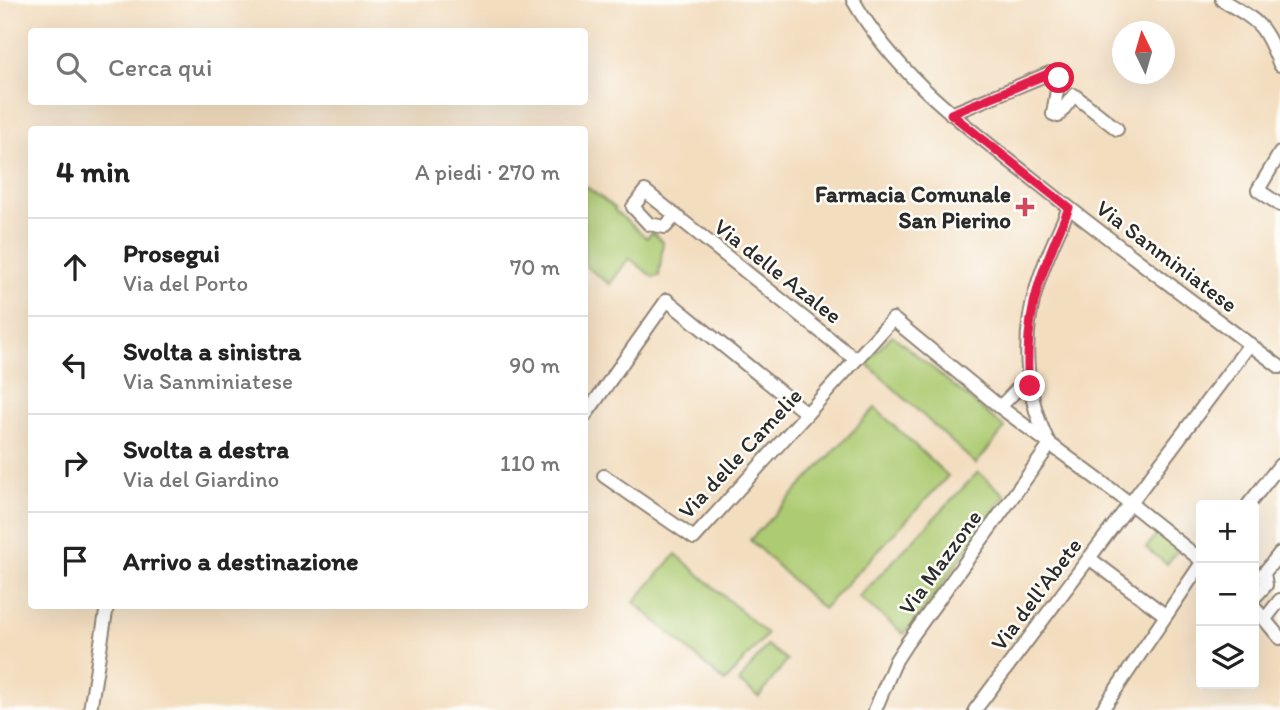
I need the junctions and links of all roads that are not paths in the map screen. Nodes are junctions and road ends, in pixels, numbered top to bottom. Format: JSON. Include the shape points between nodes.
{"nodes":[{"id":1,"x":853,"y":0,"type":"edge"},
{"id":2,"x":1222,"y":0,"type":"edge"},
{"id":3,"x":1280,"y":65,"type":"edge"},
{"id":4,"x":951,"y":114,"type":"junction"},
{"id":5,"x":1117,"y":129,"type":"dead end"},
{"id":6,"x":1280,"y":153,"type":"edge"},
{"id":7,"x":1280,"y":205,"type":"edge"},
{"id":8,"x":1069,"y":208,"type":"junction"},
{"id":9,"x":675,"y":216,"type":"dead end"},
{"id":10,"x":1250,"y":344,"type":"junction"},
{"id":11,"x":855,"y":359,"type":"junction"},
{"id":12,"x":1280,"y":367,"type":"edge"},
{"id":13,"x":1027,"y":378,"type":"junction"},
{"id":14,"x":1000,"y":407,"type":"junction"},
{"id":15,"x":588,"y":411,"type":"edge"},
{"id":16,"x":806,"y":413,"type":"junction"},
{"id":17,"x":1050,"y":444,"type":"junction"},
{"id":18,"x":1280,"y":465,"type":"edge"},
{"id":19,"x":604,"y":476,"type":"dead end"},
{"id":20,"x":1252,"y":500,"type":"edge"},
{"id":21,"x":1131,"y":503,"type":"junction"},
{"id":22,"x":1280,"y":553,"type":"edge"},
{"id":23,"x":1089,"y":558,"type":"junction"},
{"id":24,"x":1196,"y":558,"type":"edge"},
{"id":25,"x":1200,"y":563,"type":"edge"},
{"id":26,"x":1259,"y":593,"type":"edge"},
{"id":27,"x":1280,"y":600,"type":"edge"},
{"id":28,"x":107,"y":609,"type":"edge"},
{"id":29,"x":1259,"y":612,"type":"edge"},
{"id":30,"x":1165,"y":615,"type":"junction"},
{"id":31,"x":1265,"y":619,"type":"junction"},
{"id":32,"x":1280,"y":638,"type":"edge"},
{"id":33,"x":880,"y":707,"type":"edge"},
{"id":34,"x":90,"y":710,"type":"edge"},
{"id":35,"x":975,"y":710,"type":"edge"},
{"id":36,"x":1102,"y":710,"type":"edge"}],
"edges":[{"from":1,"to":4,"type":"street","name":"Via Sanminiatese","via":[[886,49]]},
{"from":2,"to":3,"type":"street","via":[[1259,22]]},
{"from":4,"to":5,"type":"street","via":[[1050,73],[1059,78],[1053,114],[1058,116],[1074,95]]},
{"from":4,"to":8,"type":"street","name":"Via Sanminiatese"},
{"from":6,"to":7,"type":"street","via":[[1258,190]]},
{"from":8,"to":10,"type":"street","name":"Via Sanminiatese"},
{"from":8,"to":13,"type":"street","via":[[1037,285]]},
{"from":9,"to":11,"type":"street","name":"Via delle Azalee"},
{"from":10,"to":12,"type":"street","name":"Via Sanminiatese"},
{"from":10,"to":21,"type":"street","name":"Via dell'Abete"},
{"from":11,"to":14,"type":"street","name":"Via delle Camelie","via":[[893,319]]},
{"from":11,"to":16,"type":"street","name":"Via delle Camelie"},
{"from":13,"to":14,"type":"street"},
{"from":13,"to":17,"type":"street"},
{"from":14,"to":17,"type":"street"},
{"from":15,"to":16,"type":"street","via":[[667,300]]},
{"from":16,"to":19,"type":"street","name":"Via delle Camelie","via":[[694,538]]},
{"from":17,"to":21,"type":"street"},
{"from":17,"to":33,"type":"street","name":"Via Mazzone","via":[[896,660]]},
{"from":18,"to":20,"type":"street"},
{"from":21,"to":23,"type":"street","name":"Via dell'Abete"},
{"from":21,"to":24,"type":"street"},
{"from":22,"to":26,"type":"street","via":[[1264,573],[1266,585]]},
{"from":23,"to":30,"type":"street"},
{"from":23,"to":35,"type":"street","name":"Via dell'Abete"},
{"from":25,"to":30,"type":"street"},
{"from":27,"to":31,"type":"street"},
{"from":28,"to":34,"type":"street"},
{"from":29,"to":31,"type":"street"},
{"from":30,"to":36,"type":"street"},
{"from":31,"to":32,"type":"street"}]}
